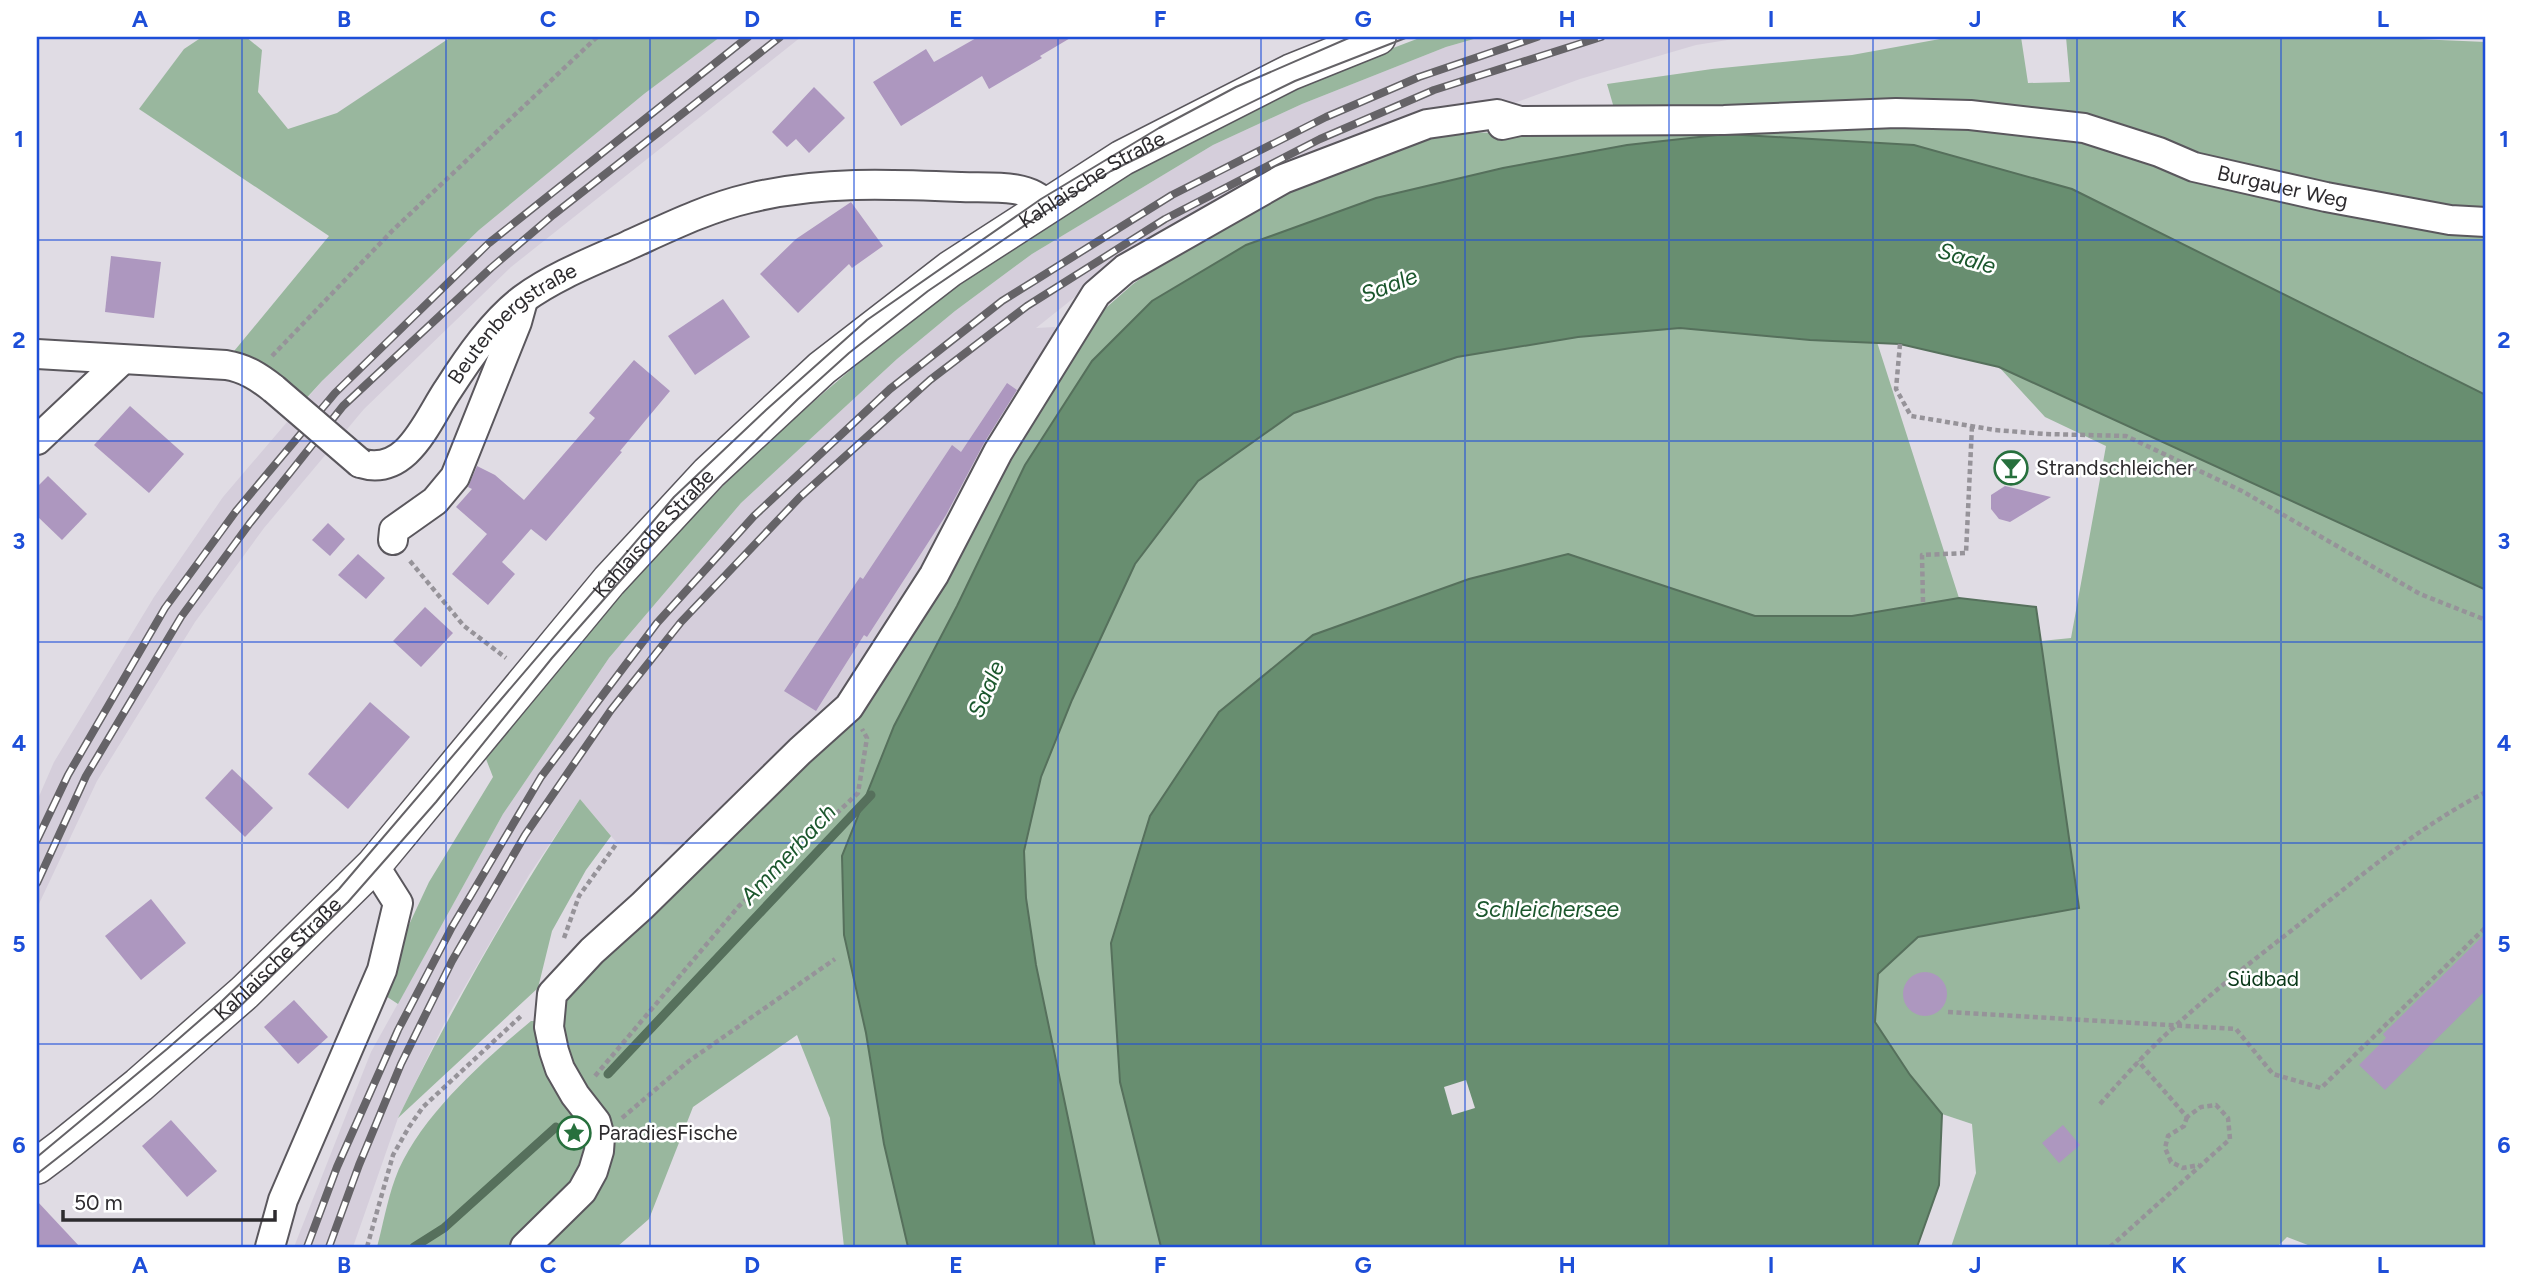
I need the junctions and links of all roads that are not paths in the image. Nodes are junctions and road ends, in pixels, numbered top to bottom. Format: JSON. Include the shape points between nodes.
{"nodes":[{"id":1,"x":1378,"y":37,"type":"edge"},
{"id":2,"x":1046,"y":205,"type":"junction"},
{"id":3,"x":2486,"y":222,"type":"edge"},
{"id":4,"x":523,"y":300,"type":"junction"},
{"id":5,"x":37,"y":354,"type":"edge"},
{"id":6,"x":122,"y":360,"type":"junction"},
{"id":7,"x":37,"y":440,"type":"edge"},
{"id":8,"x":393,"y":540,"type":"road end"},
{"id":9,"x":374,"y":865,"type":"junction"},
{"id":10,"x":37,"y":1166,"type":"edge"},
{"id":11,"x":270,"y":1247,"type":"edge"},
{"id":12,"x":525,"y":1247,"type":"edge"}],
"edges":[{"from":1,"to":2,"type":"main road","name":"Kahlaische Straße","via":[[1291,72],[1122,158]]},
{"from":2,"to":4,"type":"street","name":"Beutenbergstraße","via":[[1026,192],[932,186],[862,183],[775,193],[673,225],[555,279]]},
{"from":2,"to":9,"type":"main road","name":"Kahlaische Straße","via":[[950,269],[822,368],[709,473],[609,581]]},
{"from":3,"to":12,"type":"street","name":"Burgauer Weg","via":[[2450,220],[2194,167],[2084,128],[1970,115],[1520,121],[1492,127],[1427,124],[1283,178],[1125,270],[1096,295],[998,452],[934,575],[849,707],[552,994],[549,1027],[554,1051],[575,1095],[596,1122],[599,1152],[582,1191]]},
{"from":4,"to":6,"type":"street","name":"Beutenbergstraße","bridge":true,"via":[[483,341],[409,449],[379,465],[360,463],[264,382],[239,368]]},
{"from":4,"to":8,"type":"street","via":[[455,477],[435,501],[394,530]]},
{"from":5,"to":6,"type":"street","name":"Beutenbergstraße"},
{"from":6,"to":7,"type":"street"},
{"from":9,"to":10,"type":"main road","name":"Kahlaische Straße","via":[[246,992]]},
{"from":9,"to":11,"type":"street","via":[[398,903],[382,970],[283,1200]]}]}
